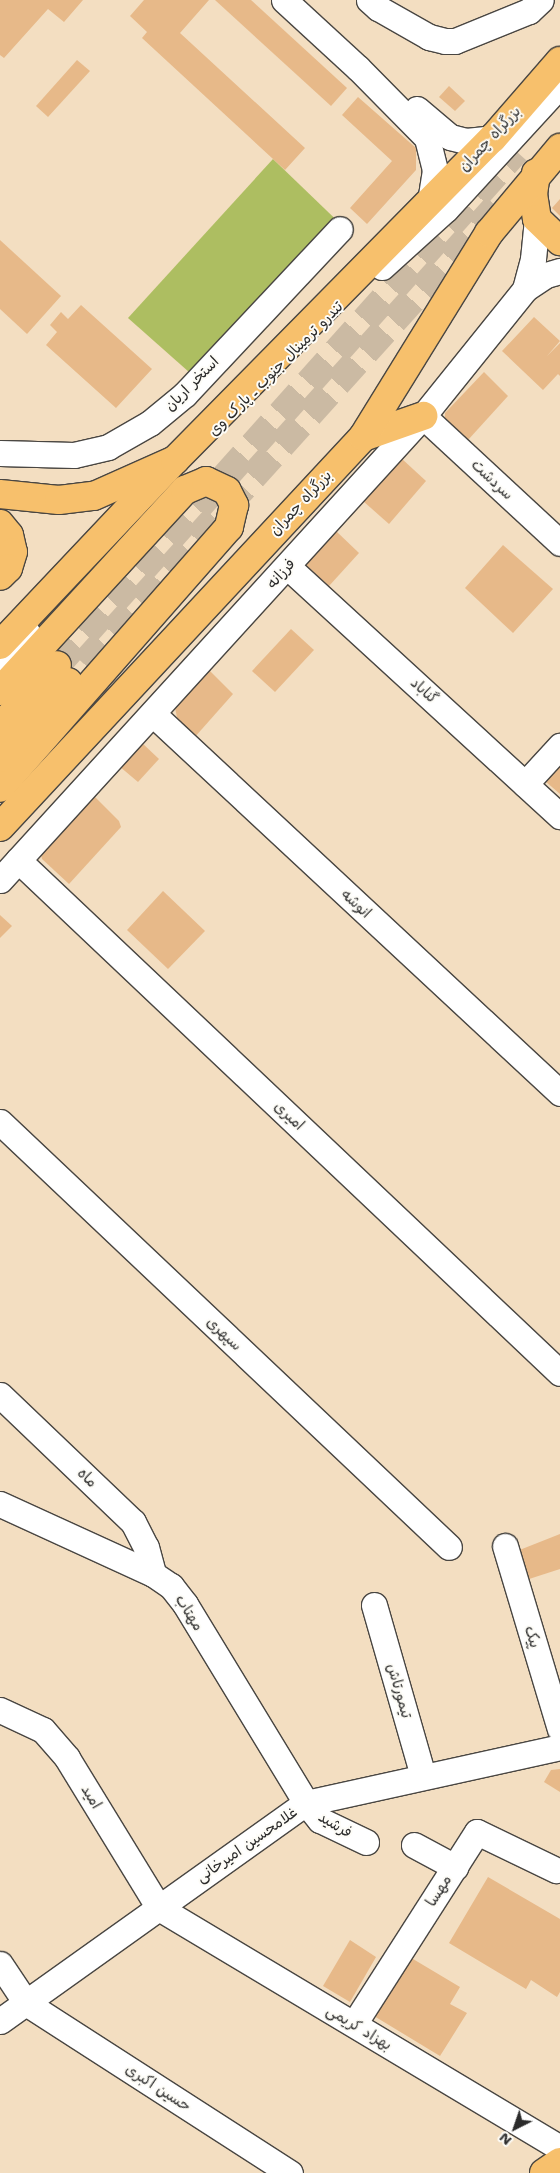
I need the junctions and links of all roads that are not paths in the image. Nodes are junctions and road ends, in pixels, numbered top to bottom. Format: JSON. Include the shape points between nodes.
{"nodes":[{"id":1,"x":284,"y":0,"type":"edge"},
{"id":2,"x":299,"y":0,"type":"edge"},
{"id":3,"x":369,"y":0,"type":"edge"},
{"id":4,"x":541,"y":0,"type":"edge"},
{"id":5,"x":560,"y":61,"type":"edge"},
{"id":6,"x":366,"y":69,"type":"junction"},
{"id":7,"x":560,"y":85,"type":"edge"},
{"id":8,"x":493,"y":138,"type":"junction"},
{"id":9,"x":560,"y":148,"type":"edge"},
{"id":10,"x":536,"y":173,"type":"junction"},
{"id":11,"x":430,"y":201,"type":"junction"},
{"id":12,"x":537,"y":219,"type":"junction"},
{"id":13,"x":340,"y":229,"type":"dead end"},
{"id":14,"x":560,"y":240,"type":"edge"},
{"id":15,"x":560,"y":271,"type":"edge"},
{"id":16,"x":525,"y":289,"type":"junction"},
{"id":17,"x":423,"y":416,"type":"junction"},
{"id":18,"x":363,"y":436,"type":"junction"},
{"id":19,"x":0,"y":453,"type":"edge"},
{"id":20,"x":175,"y":460,"type":"junction"},
{"id":21,"x":0,"y":494,"type":"edge"},
{"id":22,"x":0,"y":524,"type":"edge"},
{"id":23,"x":560,"y":543,"type":"edge"},
{"id":24,"x":288,"y":567,"type":"junction"},
{"id":25,"x":0,"y":576,"type":"edge"},
{"id":26,"x":0,"y":645,"type":"edge"},
{"id":27,"x":0,"y":662,"type":"edge"},
{"id":28,"x":0,"y":691,"type":"edge"},
{"id":29,"x":153,"y":714,"type":"junction"},
{"id":30,"x":0,"y":727,"type":"edge"},
{"id":31,"x":560,"y":746,"type":"edge"},
{"id":32,"x":0,"y":758,"type":"edge"},
{"id":33,"x":525,"y":784,"type":"junction"},
{"id":34,"x":0,"y":788,"type":"edge"},
{"id":35,"x":560,"y":816,"type":"edge"},
{"id":36,"x":0,"y":827,"type":"edge"},
{"id":37,"x":18,"y":860,"type":"junction"},
{"id":38,"x":0,"y":880,"type":"edge"},
{"id":39,"x":560,"y":1093,"type":"edge"},
{"id":40,"x":0,"y":1122,"type":"edge"},
{"id":41,"x":560,"y":1372,"type":"edge"},
{"id":42,"x":0,"y":1395,"type":"edge"},
{"id":43,"x":0,"y":1504,"type":"edge"},
{"id":44,"x":449,"y":1546,"type":"dead end"},
{"id":45,"x":505,"y":1546,"type":"dead end"},
{"id":46,"x":153,"y":1574,"type":"junction"},
{"id":47,"x":374,"y":1605,"type":"dead end"},
{"id":48,"x":0,"y":1710,"type":"edge"},
{"id":49,"x":560,"y":1729,"type":"edge"},
{"id":50,"x":560,"y":1747,"type":"edge"},
{"id":51,"x":423,"y":1776,"type":"junction"},
{"id":52,"x":306,"y":1804,"type":"junction"},
{"id":53,"x":366,"y":1842,"type":"dead end"},
{"id":54,"x":414,"y":1845,"type":"dead end"},
{"id":55,"x":455,"y":1867,"type":"junction"},
{"id":56,"x":556,"y":1870,"type":"dead end"},
{"id":57,"x":159,"y":1908,"type":"junction"},
{"id":58,"x":0,"y":1964,"type":"edge"},
{"id":59,"x":26,"y":2003,"type":"junction"},
{"id":60,"x":0,"y":2021,"type":"edge"},
{"id":61,"x":354,"y":2024,"type":"junction"},
{"id":62,"x":560,"y":2148,"type":"edge"},
{"id":63,"x":560,"y":2162,"type":"edge"},
{"id":64,"x":290,"y":2173,"type":"edge"},
{"id":65,"x":544,"y":2173,"type":"edge"}],
"edges":[{"from":1,"to":6,"type":"street"},
{"from":2,"to":6,"type":"street"},
{"from":3,"to":4,"type":"street","via":[[429,37],[445,41],[455,41],[530,11]]},
{"from":5,"to":8,"type":"main road","name":"بزرگراه چمران"},
{"from":6,"to":8,"type":"street","via":[[450,137],[474,142]]},
{"from":6,"to":11,"type":"street","via":[[427,138],[435,170]]},
{"from":7,"to":27,"type":"street","name":"تندرو ترمینال جنوب ـ پارک وی","via":[[446,209],[332,312],[192,452]]},
{"from":8,"to":11,"type":"main road","name":"بزرگراه چمران"},
{"from":9,"to":10,"type":"main road","name":"بزرگراه چمران"},
{"from":10,"to":12,"type":"main road","via":[[533,194]]},
{"from":10,"to":18,"type":"main road","name":"بزرگراه چمران","via":[[489,233]]},
{"from":11,"to":20,"type":"main road","name":"بزرگراه چمران"},
{"from":12,"to":14,"type":"main road"},
{"from":12,"to":16,"type":"street","via":[[533,259]]},
{"from":13,"to":19,"type":"street","name":"استخر اریان","via":[[184,394],[150,423],[108,447],[74,455]]},
{"from":15,"to":16,"type":"street","name":"فرزانه","via":[[546,275]]},
{"from":16,"to":17,"type":"street","name":"فرزانه"},
{"from":17,"to":18,"type":"main road"},
{"from":17,"to":23,"type":"street","name":"سردشت"},
{"from":17,"to":24,"type":"street","name":"فرزانه"},
{"from":18,"to":36,"type":"main road","name":"بزرگراه چمران"},
{"from":20,"to":21,"type":"main road","via":[[94,496],[44,500]]},
{"from":20,"to":26,"type":"main road","name":"بزرگراه چمران"},
{"from":22,"to":25,"type":"main road","via":[[9,535],[13,552],[8,568]]},
{"from":24,"to":29,"type":"street","name":"فرزانه"},
{"from":24,"to":33,"type":"street","name":"گناباد"},
{"from":28,"to":34,"type":"main road","via":[[185,490],[206,481],[227,491],[234,504],[229,527]]},
{"from":29,"to":37,"type":"street","name":"فرزانه"},
{"from":29,"to":39,"type":"street","name":"انوشه"},
{"from":30,"to":32,"type":"main road","via":[[62,674]]},
{"from":31,"to":33,"type":"street"},
{"from":33,"to":35,"type":"street","name":"گناباد"},
{"from":37,"to":38,"type":"street","name":"فرزانه"},
{"from":37,"to":41,"type":"street","name":"امیری"},
{"from":40,"to":44,"type":"street","name":"سپهری"},
{"from":42,"to":46,"type":"street","name":"ماه","via":[[133,1522],[146,1547]]},
{"from":43,"to":46,"type":"street","name":"مهتاب"},
{"from":45,"to":49,"type":"street","name":"پیک"},
{"from":46,"to":52,"type":"street","name":"مهتاب","via":[[179,1594]]},
{"from":47,"to":51,"type":"street","name":"تیمورتاش"},
{"from":48,"to":57,"type":"street","name":"امید","via":[[44,1730],[68,1758]]},
{"from":50,"to":51,"type":"street","name":"غلامحسین امیرخانی"},
{"from":51,"to":52,"type":"street","name":"غلامحسین امیرخانی"},
{"from":52,"to":53,"type":"street","name":"فرشید","via":[[320,1820]]},
{"from":52,"to":57,"type":"street","name":"غلامحسین امیرخانی"},
{"from":54,"to":55,"type":"street"},
{"from":55,"to":56,"type":"street","name":"مهسا","via":[[477,1832]]},
{"from":55,"to":61,"type":"street","name":"مهسا"},
{"from":57,"to":59,"type":"street","name":"غلامحسین امیرخانی"},
{"from":57,"to":61,"type":"street","name":"بهزاد کریمی"},
{"from":58,"to":59,"type":"street"},
{"from":59,"to":60,"type":"street","name":"غلامحسین امیرخانی"},
{"from":59,"to":64,"type":"street","name":"حسین اکبری"},
{"from":61,"to":62,"type":"street","name":"بهزاد کریمی"},
{"from":63,"to":65,"type":"main road"}]}
